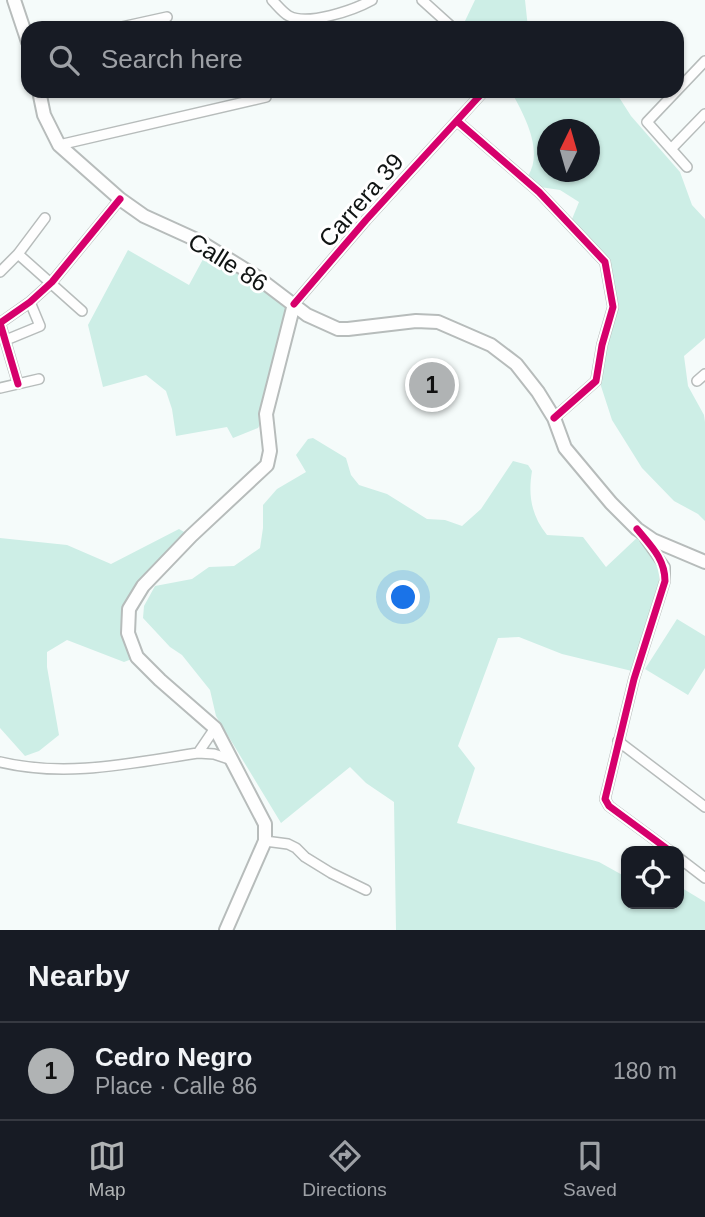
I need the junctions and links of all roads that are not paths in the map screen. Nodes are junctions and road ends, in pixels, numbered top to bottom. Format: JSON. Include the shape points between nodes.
{"nodes":[{"id":1,"x":14,"y":0,"type":"edge"},
{"id":2,"x":272,"y":0,"type":"edge"},
{"id":3,"x":372,"y":0,"type":"edge"},
{"id":4,"x":422,"y":0,"type":"edge"},
{"id":5,"x":167,"y":17,"type":"dead end"},
{"id":6,"x":21,"y":21,"type":"edge"},
{"id":7,"x":149,"y":21,"type":"edge"},
{"id":8,"x":445,"y":21,"type":"edge"},
{"id":9,"x":704,"y":64,"type":"edge"},
{"id":10,"x":684,"y":85,"type":"edge"},
{"id":11,"x":40,"y":98,"type":"edge"},
{"id":12,"x":262,"y":98,"type":"edge"},
{"id":13,"x":478,"y":98,"type":"edge"},
{"id":14,"x":671,"y":98,"type":"edge"},
{"id":15,"x":705,"y":114,"type":"edge"},
{"id":16,"x":457,"y":121,"type":"junction"},
{"id":17,"x":59,"y":145,"type":"junction"},
{"id":18,"x":672,"y":148,"type":"junction"},
{"id":19,"x":687,"y":167,"type":"dead end"},
{"id":20,"x":120,"y":199,"type":"junction"},
{"id":21,"x":46,"y":218,"type":"dead end"},
{"id":22,"x":18,"y":254,"type":"junction"},
{"id":23,"x":2,"y":268,"type":"edge"},
{"id":24,"x":52,"y":282,"type":"junction"},
{"id":25,"x":30,"y":302,"type":"junction"},
{"id":26,"x":294,"y":304,"type":"junction"},
{"id":27,"x":82,"y":311,"type":"dead end"},
{"id":28,"x":6,"y":340,"type":"junction"},
{"id":29,"x":705,"y":374,"type":"edge"},
{"id":30,"x":39,"y":379,"type":"dead end"},
{"id":31,"x":697,"y":381,"type":"dead end"},
{"id":32,"x":18,"y":384,"type":"junction"},
{"id":33,"x":0,"y":388,"type":"edge"},
{"id":34,"x":554,"y":418,"type":"junction"},
{"id":35,"x":637,"y":529,"type":"junction"},
{"id":36,"x":705,"y":562,"type":"edge"},
{"id":37,"x":215,"y":728,"type":"junction"},
{"id":38,"x":618,"y":741,"type":"junction"},
{"id":39,"x":198,"y":753,"type":"junction"},
{"id":40,"x":234,"y":761,"type":"junction"},
{"id":41,"x":0,"y":762,"type":"edge"},
{"id":42,"x":705,"y":807,"type":"edge"},
{"id":43,"x":265,"y":841,"type":"junction"},
{"id":44,"x":663,"y":846,"type":"edge"},
{"id":45,"x":684,"y":862,"type":"edge"},
{"id":46,"x":705,"y":878,"type":"edge"},
{"id":47,"x":366,"y":890,"type":"dead end"},
{"id":48,"x":226,"y":930,"type":"edge"}],
"edges":[{"from":1,"to":6,"type":"main road"},
{"from":2,"to":3,"type":"street","via":[[289,16],[309,20]]},
{"from":4,"to":8,"type":"street"},
{"from":5,"to":7,"type":"street"},
{"from":9,"to":10,"type":"street"},
{"from":11,"to":17,"type":"main road","name":"Calle 86"},
{"from":12,"to":17,"type":"street"},
{"from":13,"to":16,"type":"street","name":"Carrera 39"},
{"from":14,"to":18,"type":"street","via":[[648,122]]},
{"from":15,"to":18,"type":"street"},
{"from":16,"to":26,"type":"street","name":"Carrera 39"},
{"from":16,"to":34,"type":"street","via":[[539,192],[605,262],[613,307],[597,381]]},
{"from":17,"to":20,"type":"main road","name":"Calle 86"},
{"from":18,"to":19,"type":"street"},
{"from":20,"to":24,"type":"street"},
{"from":20,"to":26,"type":"main road","name":"Calle 86","via":[[144,216],[199,241]]},
{"from":21,"to":22,"type":"street"},
{"from":22,"to":23,"type":"street"},
{"from":22,"to":24,"type":"street"},
{"from":24,"to":25,"type":"street"},
{"from":24,"to":27,"type":"street"},
{"from":25,"to":28,"type":"street","via":[[0,323]]},
{"from":25,"to":28,"type":"street","via":[[40,326]]},
{"from":26,"to":34,"type":"main road","name":"Calle 86","via":[[338,329],[416,321],[438,322],[461,331],[516,364]]},
{"from":26,"to":37,"type":"main road","name":"Carrera 39","via":[[266,414],[267,465],[143,586],[129,609],[128,633],[137,657]]},
{"from":28,"to":32,"type":"street"},
{"from":29,"to":31,"type":"street"},
{"from":30,"to":32,"type":"street"},
{"from":32,"to":33,"type":"street"},
{"from":34,"to":35,"type":"main road","name":"Calle 86","via":[[572,457]]},
{"from":35,"to":36,"type":"main road","name":"Calle 86","via":[[668,548]]},
{"from":35,"to":38,"type":"street","via":[[665,567],[665,581]]},
{"from":37,"to":39,"type":"street"},
{"from":37,"to":40,"type":"main road","name":"Carrera 39"},
{"from":38,"to":42,"type":"street"},
{"from":38,"to":44,"type":"street","via":[[605,799]]},
{"from":39,"to":40,"type":"street"},
{"from":39,"to":41,"type":"street","via":[[68,771]]},
{"from":40,"to":43,"type":"main road","name":"Carrera 39","via":[[265,824]]},
{"from":43,"to":47,"type":"street","via":[[288,844]]},
{"from":43,"to":48,"type":"main road"},
{"from":45,"to":46,"type":"street"}]}
